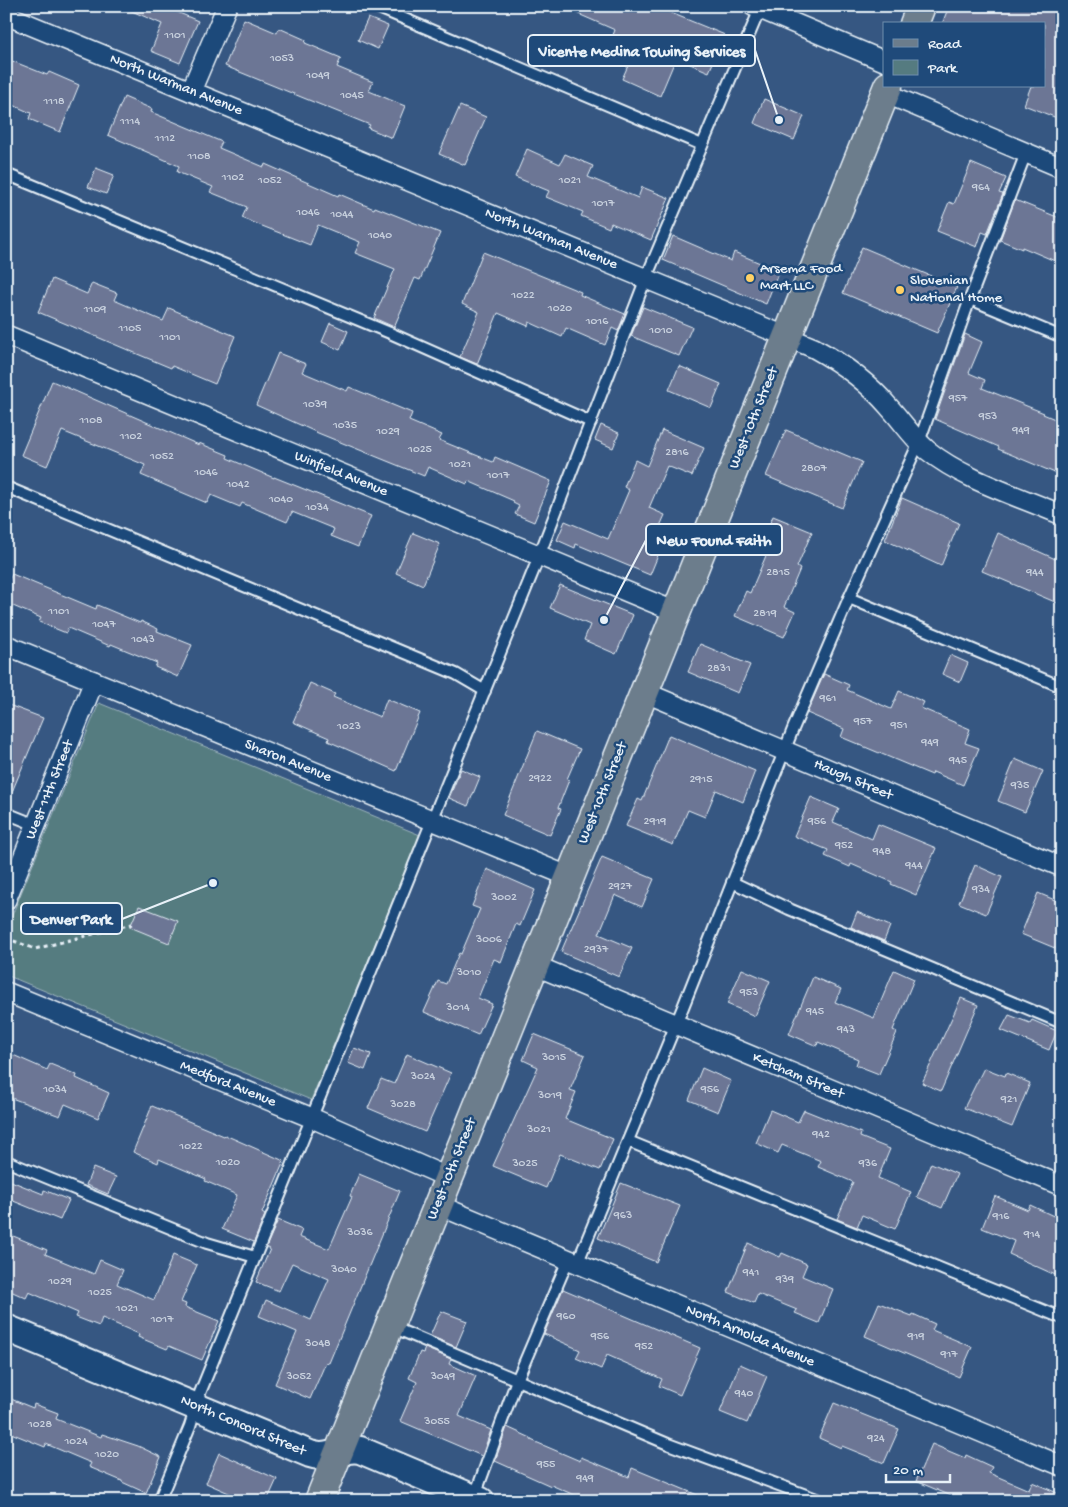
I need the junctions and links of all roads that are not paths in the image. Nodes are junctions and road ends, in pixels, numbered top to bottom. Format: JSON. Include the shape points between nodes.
{"nodes":[{"id":1,"x":227,"y":6,"type":"edge"},
{"id":2,"x":374,"y":6,"type":"edge"},
{"id":3,"x":921,"y":6,"type":"edge"},
{"id":4,"x":757,"y":8,"type":"edge"},
{"id":5,"x":6,"y":15,"type":"edge"},
{"id":6,"x":915,"y":22,"type":"edge"},
{"id":7,"x":883,"y":61,"type":"edge"},
{"id":8,"x":887,"y":90,"type":"edge"},
{"id":9,"x":192,"y":91,"type":"junction"},
{"id":10,"x":702,"y":145,"type":"junction"},
{"id":11,"x":1026,"y":153,"type":"junction"},
{"id":12,"x":1062,"y":168,"type":"edge"},
{"id":13,"x":6,"y":174,"type":"edge"},
{"id":14,"x":646,"y":278,"type":"junction"},
{"id":15,"x":970,"y":299,"type":"junction"},
{"id":16,"x":6,"y":335,"type":"edge"},
{"id":17,"x":787,"y":336,"type":"junction"},
{"id":18,"x":1062,"y":337,"type":"edge"},
{"id":19,"x":591,"y":422,"type":"junction"},
{"id":20,"x":918,"y":442,"type":"junction"},
{"id":21,"x":6,"y":487,"type":"edge"},
{"id":22,"x":1062,"y":515,"type":"edge"},
{"id":23,"x":540,"y":556,"type":"junction"},
{"id":24,"x":849,"y":598,"type":"junction"},
{"id":25,"x":676,"y":612,"type":"junction"},
{"id":26,"x":6,"y":645,"type":"edge"},
{"id":27,"x":94,"y":681,"type":"junction"},
{"id":28,"x":1062,"y":687,"type":"edge"},
{"id":29,"x":485,"y":691,"type":"junction"},
{"id":30,"x":644,"y":692,"type":"junction"},
{"id":31,"x":784,"y":751,"type":"junction"},
{"id":32,"x":6,"y":813,"type":"edge"},
{"id":33,"x":432,"y":821,"type":"junction"},
{"id":34,"x":36,"y":825,"type":"junction"},
{"id":35,"x":1062,"y":867,"type":"edge"},
{"id":36,"x":570,"y":878,"type":"junction"},
{"id":37,"x":732,"y":882,"type":"junction"},
{"id":38,"x":6,"y":900,"type":"edge"},
{"id":39,"x":534,"y":965,"type":"junction"},
{"id":40,"x":6,"y":992,"type":"edge"},
{"id":41,"x":1062,"y":1023,"type":"edge"},
{"id":42,"x":676,"y":1024,"type":"junction"},
{"id":43,"x":312,"y":1118,"type":"junction"},
{"id":44,"x":628,"y":1141,"type":"junction"},
{"id":45,"x":6,"y":1161,"type":"edge"},
{"id":46,"x":449,"y":1178,"type":"junction"},
{"id":47,"x":1062,"y":1186,"type":"edge"},
{"id":48,"x":438,"y":1205,"type":"junction"},
{"id":49,"x":255,"y":1257,"type":"junction"},
{"id":50,"x":573,"y":1262,"type":"junction"},
{"id":51,"x":1062,"y":1318,"type":"edge"},
{"id":52,"x":389,"y":1326,"type":"junction"},
{"id":53,"x":6,"y":1328,"type":"edge"},
{"id":54,"x":518,"y":1380,"type":"junction"},
{"id":55,"x":195,"y":1406,"type":"junction"},
{"id":56,"x":338,"y":1453,"type":"junction"},
{"id":57,"x":1062,"y":1466,"type":"edge"},
{"id":58,"x":476,"y":1500,"type":"edge"},
{"id":59,"x":159,"y":1501,"type":"edge"},
{"id":60,"x":319,"y":1501,"type":"edge"},
{"id":61,"x":822,"y":1501,"type":"edge"}],
"edges":[{"from":1,"to":9,"type":"street"},
{"from":2,"to":10,"type":"lane"},
{"from":3,"to":6,"type":"main road"},
{"from":4,"to":7,"type":"street"},
{"from":4,"to":10,"type":"lane"},
{"from":5,"to":9,"type":"street","name":"North Warman Avenue"},
{"from":8,"to":11,"type":"street"},
{"from":8,"to":17,"type":"main road","name":"West 10th Street"},
{"from":9,"to":14,"type":"street","name":"North Warman Avenue"},
{"from":10,"to":14,"type":"lane"},
{"from":11,"to":12,"type":"street"},
{"from":11,"to":15,"type":"lane"},
{"from":13,"to":19,"type":"lane","via":[[390,333]]},
{"from":14,"to":17,"type":"street","name":"North Warman Avenue"},
{"from":14,"to":19,"type":"lane"},
{"from":15,"to":18,"type":"lane"},
{"from":15,"to":20,"type":"lane"},
{"from":16,"to":23,"type":"street","name":"Winfield Avenue"},
{"from":17,"to":20,"type":"street","name":"North Warman Avenue","via":[[833,358],[858,376],[888,405]]},
{"from":17,"to":25,"type":"main road","name":"West 10th Street"},
{"from":19,"to":23,"type":"lane"},
{"from":20,"to":22,"type":"street","name":"North Warman Avenue","via":[[962,473]]},
{"from":20,"to":24,"type":"lane"},
{"from":21,"to":29,"type":"lane","via":[[456,674]]},
{"from":23,"to":25,"type":"street","name":"Winfield Avenue"},
{"from":23,"to":29,"type":"lane"},
{"from":24,"to":28,"type":"lane"},
{"from":24,"to":31,"type":"lane"},
{"from":25,"to":30,"type":"main road","name":"West 10th Street"},
{"from":26,"to":27,"type":"street","name":"Sharon Avenue"},
{"from":27,"to":33,"type":"street","name":"Sharon Avenue"},
{"from":27,"to":34,"type":"street","name":"West 11th Street"},
{"from":29,"to":33,"type":"lane"},
{"from":30,"to":31,"type":"street","name":"Haugh Street"},
{"from":30,"to":36,"type":"main road","name":"West 10th Street"},
{"from":31,"to":35,"type":"street","name":"Haugh Street"},
{"from":31,"to":37,"type":"lane"},
{"from":32,"to":34,"type":"lane"},
{"from":33,"to":36,"type":"street","name":"Sharon Avenue"},
{"from":33,"to":43,"type":"lane"},
{"from":34,"to":38,"type":"street","name":"West 11th Street"},
{"from":36,"to":39,"type":"main road","name":"West 10th Street"},
{"from":37,"to":41,"type":"lane"},
{"from":37,"to":42,"type":"lane"},
{"from":39,"to":42,"type":"street","name":"Ketcham Street"},
{"from":39,"to":46,"type":"main road","name":"West 10th Street"},
{"from":40,"to":43,"type":"street","name":"Medford Avenue"},
{"from":42,"to":44,"type":"lane"},
{"from":42,"to":47,"type":"street","name":"Ketcham Street"},
{"from":43,"to":46,"type":"street","name":"Medford Avenue"},
{"from":43,"to":49,"type":"lane"},
{"from":44,"to":50,"type":"lane"},
{"from":44,"to":51,"type":"lane"},
{"from":45,"to":49,"type":"lane","via":[[207,1243]]},
{"from":46,"to":48,"type":"main road","name":"West 10th Street"},
{"from":48,"to":50,"type":"street","name":"North Arnolda Avenue"},
{"from":48,"to":52,"type":"main road","name":"West 10th Street"},
{"from":49,"to":55,"type":"lane"},
{"from":50,"to":54,"type":"lane"},
{"from":50,"to":57,"type":"street","name":"North Arnolda Avenue"},
{"from":52,"to":54,"type":"lane"},
{"from":52,"to":56,"type":"main road","name":"West 10th Street"},
{"from":53,"to":55,"type":"main road","name":"North Concord Street"},
{"from":54,"to":58,"type":"lane"},
{"from":54,"to":61,"type":"lane","via":[[668,1444]]},
{"from":55,"to":56,"type":"main road","name":"North Concord Street","via":[[315,1456]]},
{"from":55,"to":59,"type":"lane"},
{"from":56,"to":58,"type":"main road","name":"North Concord Street","via":[[360,1450]]},
{"from":56,"to":60,"type":"main road","name":"West 10th Street"}]}
